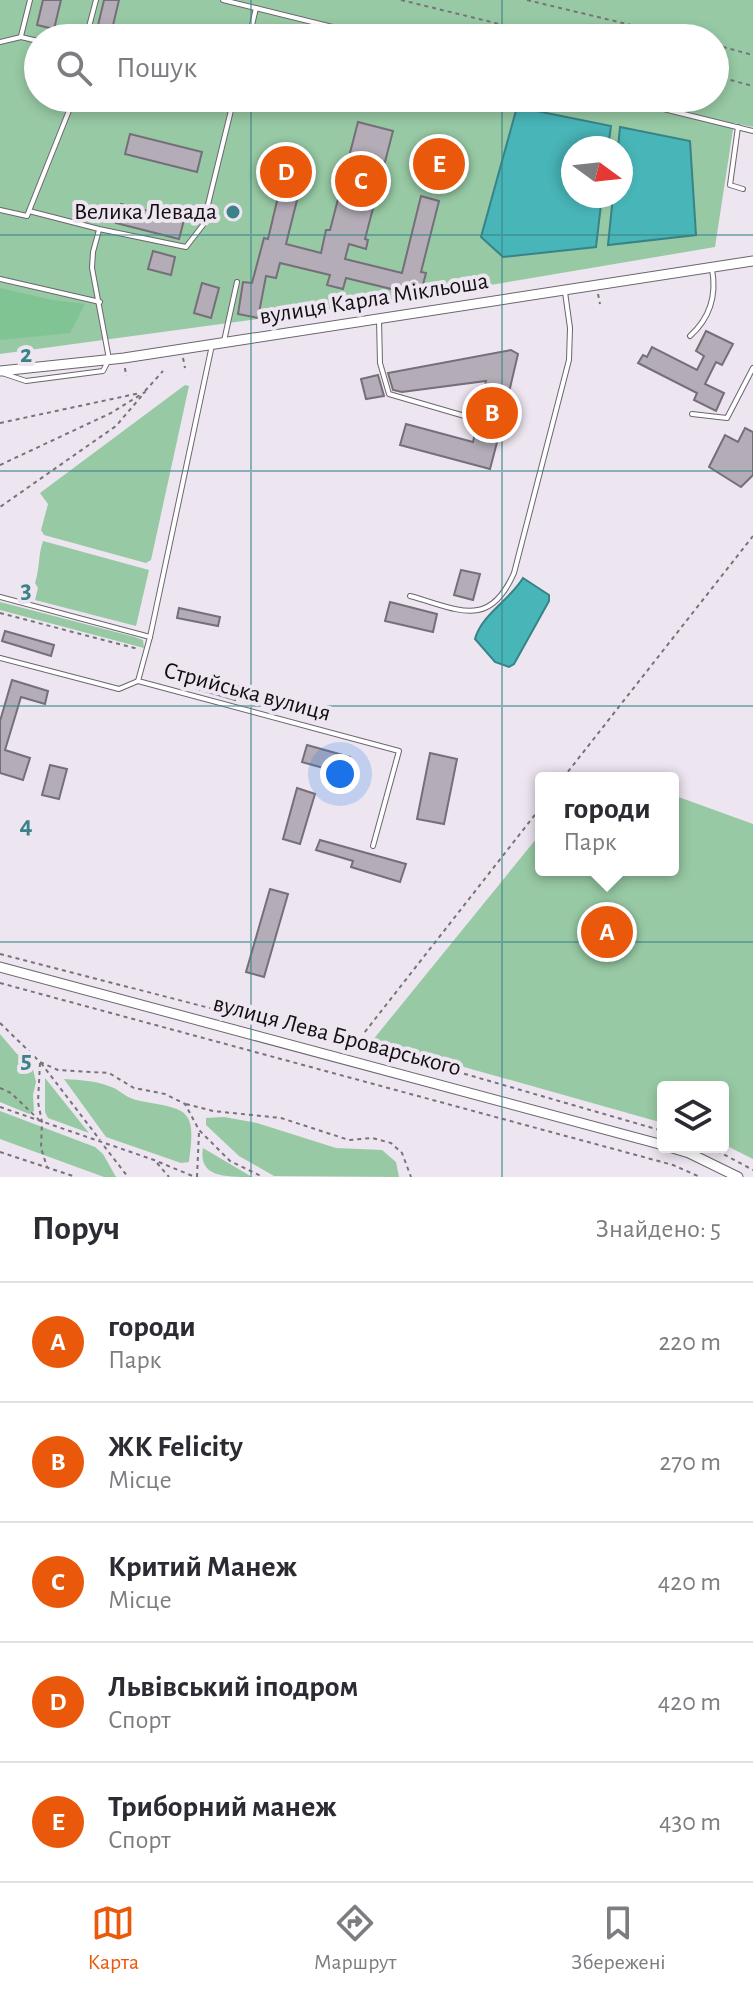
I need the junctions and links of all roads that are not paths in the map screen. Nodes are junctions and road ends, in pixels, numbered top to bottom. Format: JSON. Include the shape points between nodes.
{"nodes":[{"id":1,"x":30,"y":0,"type":"edge"},
{"id":2,"x":96,"y":0,"type":"edge"},
{"id":3,"x":223,"y":0,"type":"edge"},
{"id":4,"x":256,"y":8,"type":"junction"},
{"id":5,"x":24,"y":24,"type":"edge"},
{"id":6,"x":90,"y":24,"type":"edge"},
{"id":7,"x":252,"y":24,"type":"edge"},
{"id":8,"x":321,"y":24,"type":"edge"},
{"id":9,"x":24,"y":25,"type":"edge"},
{"id":10,"x":21,"y":37,"type":"junction"},
{"id":11,"x":24,"y":38,"type":"edge"},
{"id":12,"x":0,"y":42,"type":"edge"},
{"id":13,"x":68,"y":112,"type":"edge"},
{"id":14,"x":231,"y":112,"type":"edge"},
{"id":15,"x":676,"y":112,"type":"edge"},
{"id":16,"x":738,"y":127,"type":"junction"},
{"id":17,"x":753,"y":131,"type":"edge"},
{"id":18,"x":743,"y":189,"type":"dead end"},
{"id":19,"x":0,"y":210,"type":"edge"},
{"id":20,"x":29,"y":211,"type":"junction"},
{"id":21,"x":99,"y":229,"type":"junction"},
{"id":22,"x":753,"y":261,"type":"edge"},
{"id":23,"x":712,"y":267,"type":"junction"},
{"id":24,"x":0,"y":279,"type":"edge"},
{"id":25,"x":237,"y":282,"type":"dead end"},
{"id":26,"x":565,"y":289,"type":"junction"},
{"id":27,"x":100,"y":302,"type":"junction"},
{"id":28,"x":379,"y":318,"type":"junction"},
{"id":29,"x":690,"y":336,"type":"dead end"},
{"id":30,"x":223,"y":343,"type":"junction"},
{"id":31,"x":212,"y":345,"type":"junction"},
{"id":32,"x":109,"y":359,"type":"junction"},
{"id":33,"x":753,"y":368,"type":"edge"},
{"id":34,"x":0,"y":372,"type":"edge"},
{"id":35,"x":692,"y":414,"type":"dead end"},
{"id":36,"x":499,"y":426,"type":"dead end"},
{"id":37,"x":410,"y":596,"type":"dead end"},
{"id":38,"x":0,"y":597,"type":"edge"},
{"id":39,"x":150,"y":637,"type":"junction"},
{"id":40,"x":0,"y":658,"type":"edge"},
{"id":41,"x":138,"y":681,"type":"junction"},
{"id":42,"x":373,"y":846,"type":"dead end"},
{"id":43,"x":0,"y":967,"type":"edge"},
{"id":44,"x":657,"y":1143,"type":"edge"},
{"id":45,"x":689,"y":1153,"type":"edge"},
{"id":46,"x":738,"y":1177,"type":"edge"}],
"edges":[{"from":1,"to":5,"type":"lane"},
{"from":2,"to":6,"type":"lane"},
{"from":3,"to":4,"type":"lane"},
{"from":4,"to":7,"type":"lane"},
{"from":4,"to":8,"type":"lane"},
{"from":9,"to":10,"type":"lane"},
{"from":10,"to":11,"type":"lane"},
{"from":10,"to":12,"type":"lane"},
{"from":13,"to":20,"type":"lane"},
{"from":14,"to":21,"type":"lane","via":[[203,225],[186,247]]},
{"from":15,"to":16,"type":"lane"},
{"from":16,"to":17,"type":"lane"},
{"from":16,"to":18,"type":"lane","via":[[730,185]]},
{"from":19,"to":20,"type":"lane","via":[[27,216]]},
{"from":20,"to":21,"type":"lane"},
{"from":21,"to":27,"type":"lane","via":[[92,268]]},
{"from":22,"to":23,"type":"street","name":"вулиця Карла Мікльоша"},
{"from":23,"to":26,"type":"street","name":"вулиця Карла Мікльоша"},
{"from":23,"to":29,"type":"lane","via":[[711,305]]},
{"from":24,"to":27,"type":"lane"},
{"from":25,"to":30,"type":"lane"},
{"from":26,"to":28,"type":"street","name":"вулиця Карла Мікльоша"},
{"from":26,"to":37,"type":"lane","via":[[569,360],[506,590],[489,607],[473,613]]},
{"from":27,"to":32,"type":"lane"},
{"from":28,"to":30,"type":"street","name":"вулиця Карла Мікльоша"},
{"from":28,"to":36,"type":"lane","via":[[380,363],[389,394]]},
{"from":30,"to":31,"type":"street","name":"вулиця Карла Мікльоша"},
{"from":31,"to":32,"type":"street","name":"вулиця Карла Мікльоша"},
{"from":31,"to":39,"type":"lane","name":"Стрийська вулиця"},
{"from":32,"to":34,"type":"street","name":"вулиця Карла Мікльоша"},
{"from":33,"to":35,"type":"lane","via":[[727,418]]},
{"from":38,"to":39,"type":"lane"},
{"from":39,"to":41,"type":"lane","name":"Стрийська вулиця"},
{"from":40,"to":41,"type":"lane","via":[[119,689]]},
{"from":41,"to":42,"type":"lane","name":"Стрийська вулиця","via":[[399,751]]},
{"from":43,"to":44,"type":"street","name":"вулиця Лева Броварського"},
{"from":45,"to":46,"type":"street"}]}
